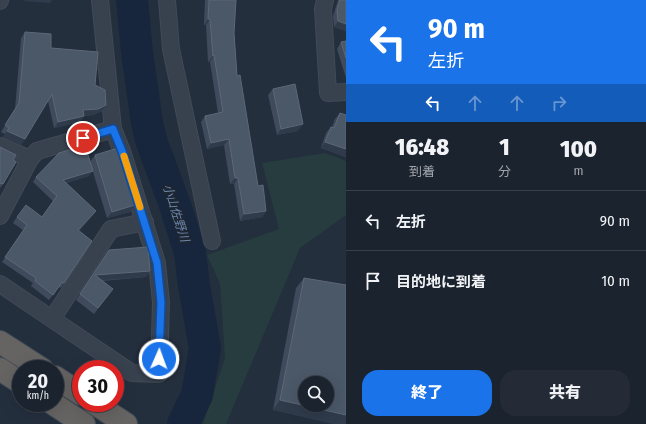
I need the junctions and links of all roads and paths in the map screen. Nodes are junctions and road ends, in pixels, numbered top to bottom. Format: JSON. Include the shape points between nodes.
{"nodes":[{"id":1,"x":100,"y":0,"type":"edge"},
{"id":2,"x":167,"y":0,"type":"edge"},
{"id":3,"x":325,"y":0,"type":"edge"},
{"id":4,"x":346,"y":92,"type":"edge"},
{"id":5,"x":113,"y":129,"type":"junction"},
{"id":6,"x":0,"y":146,"type":"edge"},
{"id":7,"x":30,"y":159,"type":"junction"},
{"id":8,"x":0,"y":216,"type":"edge"},
{"id":9,"x":144,"y":222,"type":"junction"},
{"id":10,"x":212,"y":241,"type":"dead end"},
{"id":11,"x":0,"y":284,"type":"edge"},
{"id":12,"x":52,"y":319,"type":"junction"},
{"id":13,"x":0,"y":342,"type":"edge"},
{"id":14,"x":28,"y":360,"type":"edge"},
{"id":15,"x":0,"y":369,"type":"edge"},
{"id":16,"x":12,"y":377,"type":"edge"},
{"id":17,"x":64,"y":411,"type":"edge"},
{"id":18,"x":108,"y":412,"type":"edge"},
{"id":19,"x":123,"y":422,"type":"edge"},
{"id":20,"x":84,"y":424,"type":"edge"}],
"edges":[{"from":1,"to":5,"type":"street"},
{"from":2,"to":10,"type":"street","via":[[171,49]]},
{"from":3,"to":4,"type":"street","via":[[323,9],[328,93]]},
{"from":5,"to":7,"type":"street","via":[[37,151]]},
{"from":5,"to":9,"type":"street"},
{"from":6,"to":7,"type":"street"},
{"from":7,"to":8,"type":"street"},
{"from":9,"to":12,"type":"street","via":[[112,228]]},
{"from":9,"to":12,"type":"street","via":[[157,263],[161,302],[159,374],[132,373]]},
{"from":11,"to":12,"type":"street"},
{"from":13,"to":14,"type":"highway"},
{"from":15,"to":16,"type":"highway"},
{"from":17,"to":20,"type":"highway"},
{"from":18,"to":19,"type":"highway"}]}
